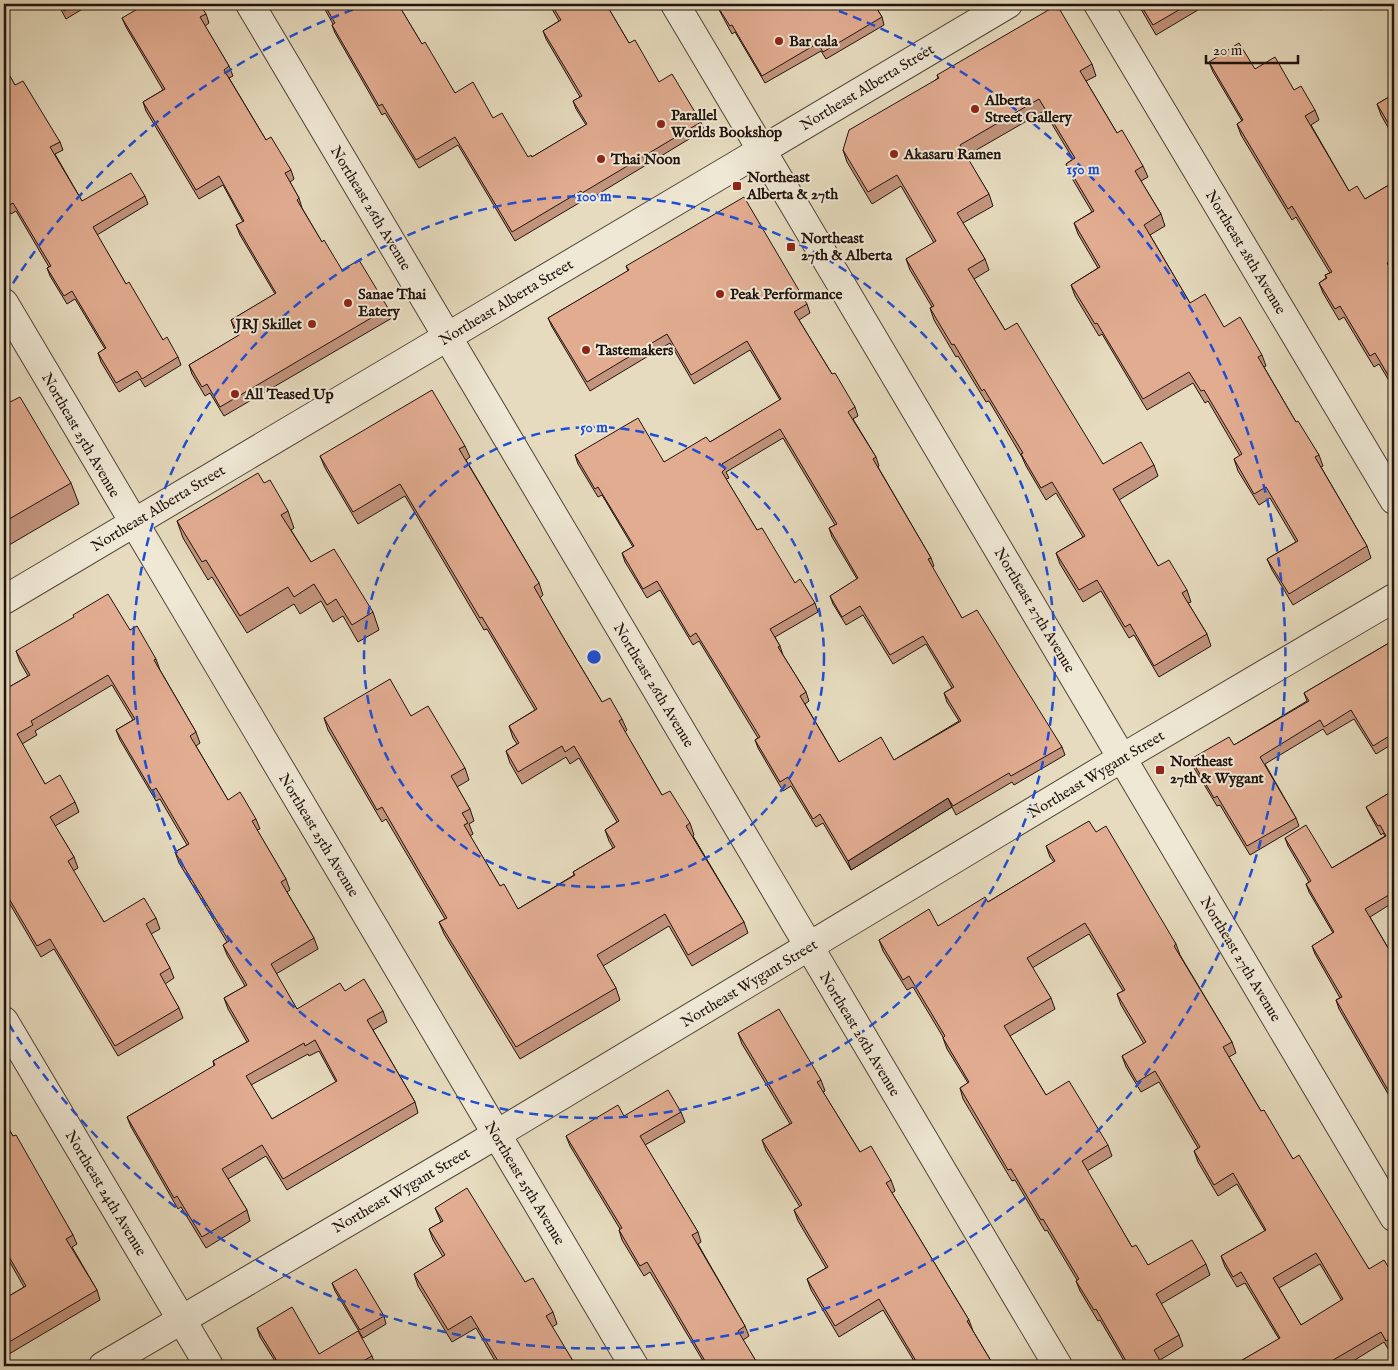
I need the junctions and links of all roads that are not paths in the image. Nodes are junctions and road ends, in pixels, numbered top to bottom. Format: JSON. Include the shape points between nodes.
{"nodes":[{"id":1,"x":250,"y":4,"type":"edge"},
{"id":2,"x":675,"y":4,"type":"edge"},
{"id":3,"x":1008,"y":4,"type":"edge"},
{"id":4,"x":1098,"y":4,"type":"edge"},
{"id":5,"x":762,"y":150,"type":"junction"},
{"id":6,"x":4,"y":303,"type":"edge"},
{"id":7,"x":448,"y":336,"type":"junction"},
{"id":8,"x":1394,"y":500,"type":"edge"},
{"id":9,"x":133,"y":523,"type":"junction"},
{"id":10,"x":1394,"y":598,"type":"edge"},
{"id":11,"x":4,"y":600,"type":"edge"},
{"id":12,"x":1122,"y":758,"type":"junction"},
{"id":13,"x":808,"y":947,"type":"junction"},
{"id":14,"x":4,"y":1021,"type":"edge"},
{"id":15,"x":496,"y":1134,"type":"junction"},
{"id":16,"x":1394,"y":1217,"type":"edge"},
{"id":17,"x":181,"y":1320,"type":"junction"},
{"id":18,"x":103,"y":1366,"type":"edge"},
{"id":19,"x":209,"y":1366,"type":"edge"},
{"id":20,"x":634,"y":1366,"type":"edge"},
{"id":21,"x":1058,"y":1366,"type":"edge"}],
"edges":[{"from":1,"to":7,"type":"street","name":"Northeast 26th Avenue"},
{"from":2,"to":5,"type":"street","name":"Northeast 27th Avenue"},
{"from":3,"to":5,"type":"street","name":"Northeast Alberta Street"},
{"from":4,"to":8,"type":"street","name":"Northeast 28th Avenue"},
{"from":5,"to":7,"type":"street","name":"Northeast Alberta Street"},
{"from":5,"to":12,"type":"street","name":"Northeast 27th Avenue"},
{"from":6,"to":9,"type":"street","name":"Northeast 25th Avenue"},
{"from":7,"to":9,"type":"street","name":"Northeast Alberta Street"},
{"from":7,"to":13,"type":"street","name":"Northeast 26th Avenue"},
{"from":9,"to":11,"type":"street","name":"Northeast Alberta Street"},
{"from":9,"to":15,"type":"street","name":"Northeast 25th Avenue"},
{"from":10,"to":12,"type":"street","name":"Northeast Wygant Street"},
{"from":12,"to":13,"type":"street","name":"Northeast Wygant Street"},
{"from":12,"to":16,"type":"street","name":"Northeast 27th Avenue"},
{"from":13,"to":15,"type":"street","name":"Northeast Wygant Street"},
{"from":13,"to":21,"type":"street","name":"Northeast 26th Avenue"},
{"from":14,"to":17,"type":"street","name":"Northeast 24th Avenue"},
{"from":15,"to":17,"type":"street","name":"Northeast Wygant Street"},
{"from":15,"to":20,"type":"street","name":"Northeast 25th Avenue"},
{"from":17,"to":18,"type":"street","name":"Northeast Wygant Street"},
{"from":17,"to":19,"type":"street","name":"Northeast 24th Avenue"}]}
